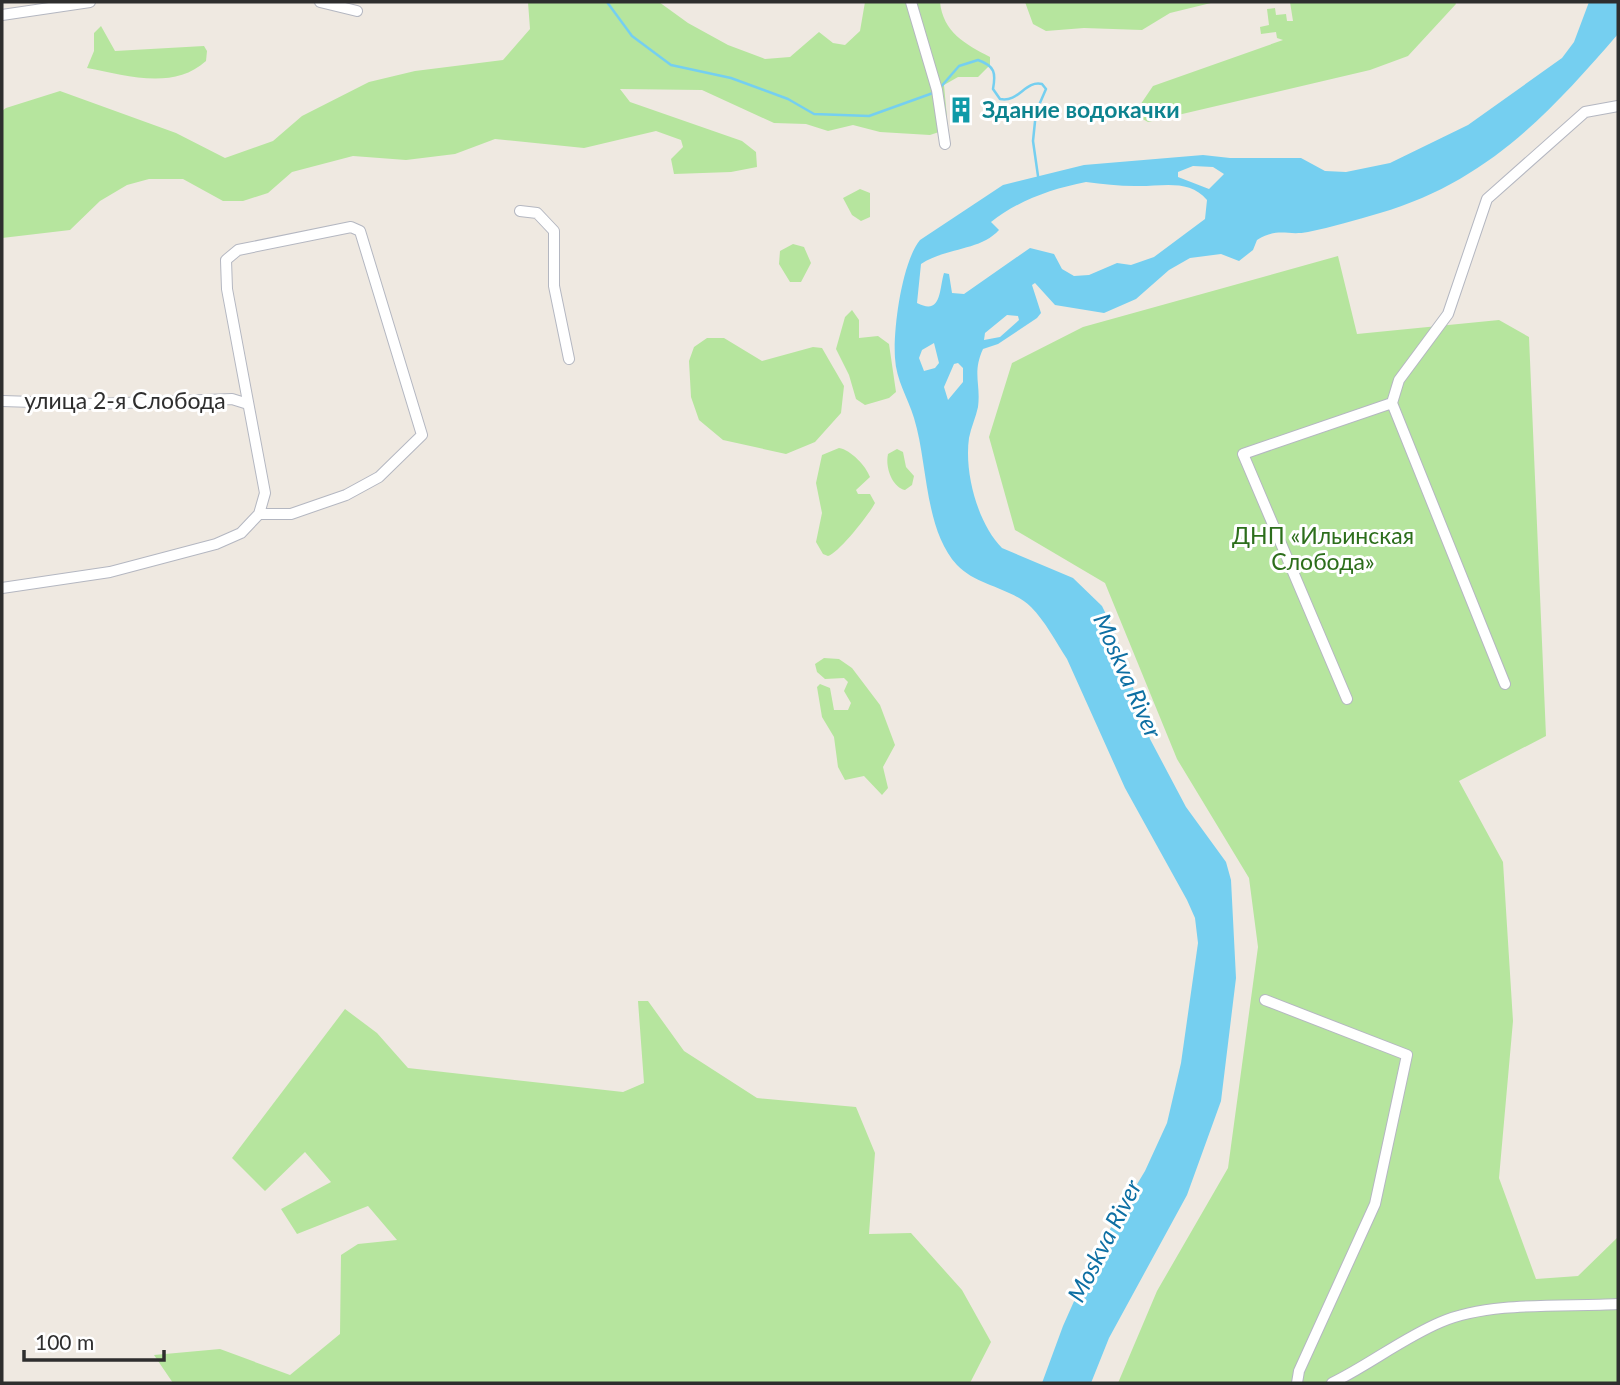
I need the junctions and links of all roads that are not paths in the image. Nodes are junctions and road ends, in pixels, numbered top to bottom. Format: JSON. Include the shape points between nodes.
{"nodes":[{"id":1,"x":90,"y":2,"type":"edge"},
{"id":2,"x":320,"y":2,"type":"edge"},
{"id":3,"x":911,"y":2,"type":"edge"},
{"id":4,"x":357,"y":11,"type":"dead end"},
{"id":5,"x":2,"y":15,"type":"edge"},
{"id":6,"x":1618,"y":106,"type":"edge"},
{"id":7,"x":946,"y":144,"type":"dead end"},
{"id":8,"x":520,"y":211,"type":"dead end"},
{"id":9,"x":569,"y":359,"type":"dead end"},
{"id":10,"x":2,"y":401,"type":"edge"},
{"id":11,"x":1392,"y":403,"type":"junction"},
{"id":12,"x":248,"y":404,"type":"junction"},
{"id":13,"x":259,"y":514,"type":"junction"},
{"id":14,"x":2,"y":588,"type":"edge"},
{"id":15,"x":1505,"y":684,"type":"dead end"},
{"id":16,"x":1347,"y":699,"type":"dead end"},
{"id":17,"x":1265,"y":1000,"type":"dead end"},
{"id":18,"x":1618,"y":1304,"type":"edge"},
{"id":19,"x":1297,"y":1383,"type":"edge"},
{"id":20,"x":1332,"y":1383,"type":"edge"}],
"edges":[{"from":1,"to":5,"type":"street"},
{"from":2,"to":4,"type":"street"},
{"from":3,"to":7,"type":"street","via":[[937,90]]},
{"from":6,"to":11,"type":"street","via":[[1585,112],[1487,199],[1448,314],[1399,380]]},
{"from":8,"to":9,"type":"street","via":[[537,213],[554,231],[554,286]]},
{"from":10,"to":12,"type":"street","name":"улица 2-я Слобода","via":[[96,404],[232,399]]},
{"from":11,"to":15,"type":"street"},
{"from":11,"to":16,"type":"street","via":[[1243,454]]},
{"from":12,"to":13,"type":"street","via":[[265,493]]},
{"from":12,"to":13,"type":"street","via":[[226,260],[238,250],[351,227],[360,231],[422,435],[379,477],[346,495],[291,514]]},
{"from":13,"to":14,"type":"street","via":[[241,533],[216,544],[110,572]]},
{"from":17,"to":19,"type":"street","via":[[1407,1055],[1375,1204]]},
{"from":18,"to":20,"type":"street","via":[[1460,1315]]}]}
